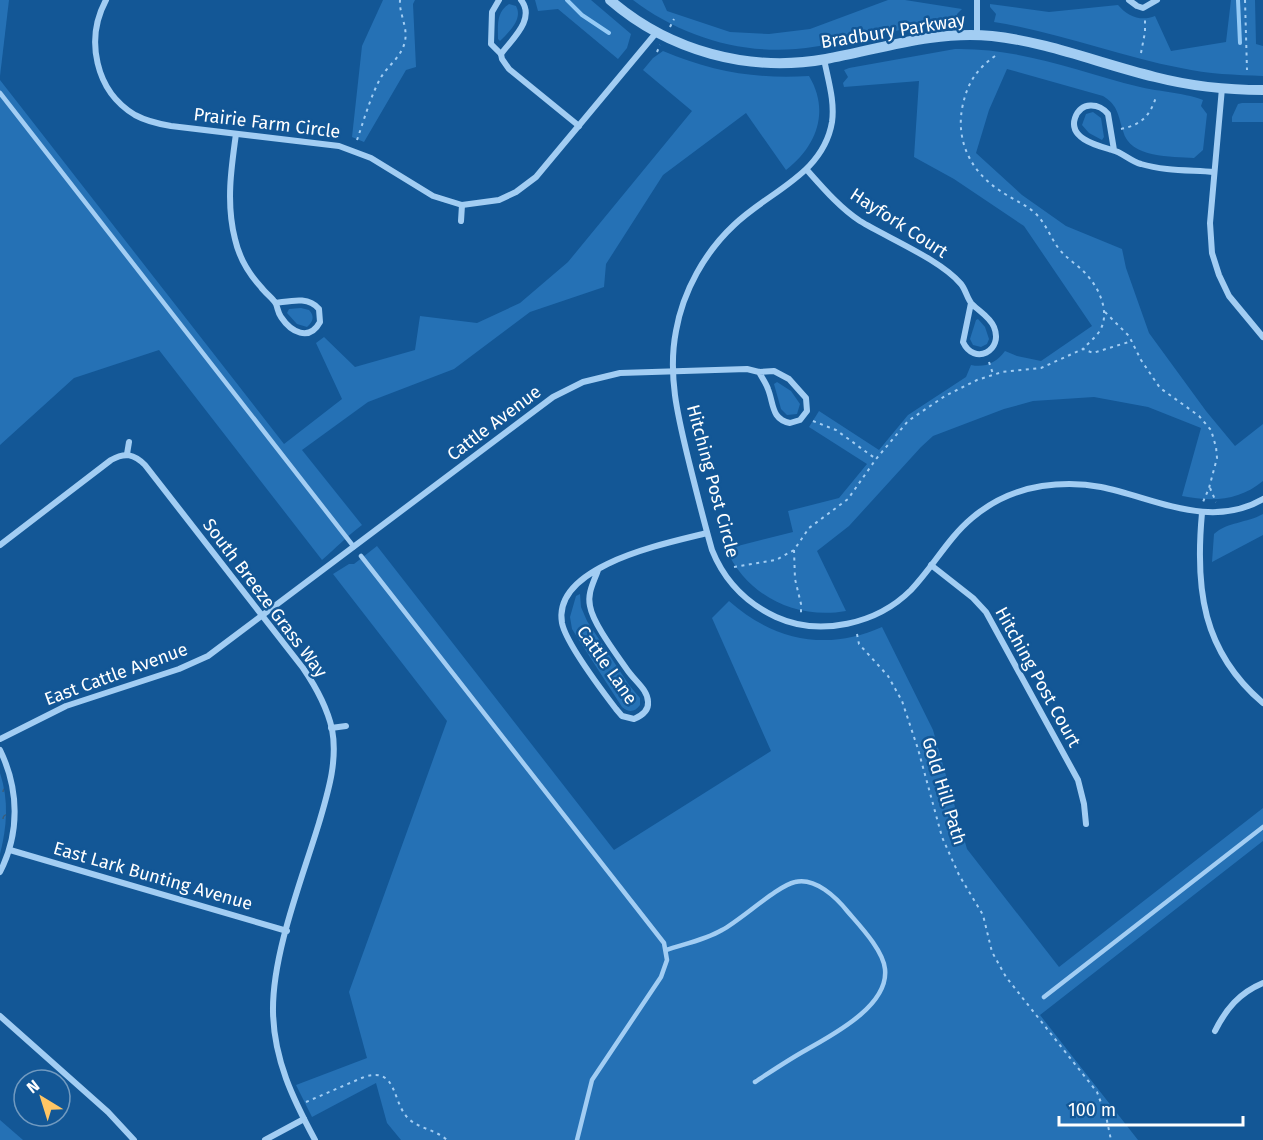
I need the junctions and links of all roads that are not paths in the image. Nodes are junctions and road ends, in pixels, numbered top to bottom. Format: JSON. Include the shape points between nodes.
{"nodes":[{"id":1,"x":106,"y":0,"type":"edge"},
{"id":2,"x":499,"y":0,"type":"edge"},
{"id":3,"x":521,"y":0,"type":"edge"},
{"id":4,"x":610,"y":0,"type":"edge"},
{"id":5,"x":977,"y":0,"type":"edge"},
{"id":6,"x":1129,"y":0,"type":"edge"},
{"id":7,"x":1157,"y":0,"type":"edge"},
{"id":8,"x":656,"y":33,"type":"junction"},
{"id":9,"x":977,"y":35,"type":"junction"},
{"id":10,"x":501,"y":54,"type":"junction"},
{"id":11,"x":824,"y":59,"type":"junction"},
{"id":12,"x":1222,"y":88,"type":"junction"},
{"id":13,"x":1263,"y":90,"type":"edge"},
{"id":14,"x":0,"y":93,"type":"edge"},
{"id":15,"x":579,"y":126,"type":"junction"},
{"id":16,"x":236,"y":134,"type":"junction"},
{"id":17,"x":1114,"y":150,"type":"junction"},
{"id":18,"x":807,"y":170,"type":"junction"},
{"id":19,"x":1214,"y":172,"type":"junction"},
{"id":20,"x":462,"y":205,"type":"junction"},
{"id":21,"x":461,"y":221,"type":"dead end"},
{"id":22,"x":276,"y":303,"type":"junction"},
{"id":23,"x":971,"y":303,"type":"junction"},
{"id":24,"x":1263,"y":337,"type":"edge"},
{"id":25,"x":672,"y":371,"type":"junction"},
{"id":26,"x":759,"y":372,"type":"junction"},
{"id":27,"x":129,"y":442,"type":"dead end"},
{"id":28,"x":127,"y":454,"type":"junction"},
{"id":29,"x":1263,"y":499,"type":"edge"},
{"id":30,"x":1202,"y":513,"type":"junction"},
{"id":31,"x":708,"y":533,"type":"junction"},
{"id":32,"x":0,"y":544,"type":"edge"},
{"id":33,"x":354,"y":547,"type":"junction"},
{"id":34,"x":361,"y":556,"type":"dead end"},
{"id":35,"x":931,"y":565,"type":"junction"},
{"id":36,"x":598,"y":570,"type":"junction"},
{"id":37,"x":262,"y":616,"type":"junction"},
{"id":38,"x":1263,"y":703,"type":"edge"},
{"id":39,"x":346,"y":726,"type":"dead end"},
{"id":40,"x":331,"y":728,"type":"junction"},
{"id":41,"x":0,"y":739,"type":"edge"},
{"id":42,"x":0,"y":750,"type":"edge"},
{"id":43,"x":1086,"y":824,"type":"dead end"},
{"id":44,"x":1263,"y":827,"type":"edge"},
{"id":45,"x":10,"y":850,"type":"junction"},
{"id":46,"x":0,"y":872,"type":"edge"},
{"id":47,"x":287,"y":931,"type":"junction"},
{"id":48,"x":666,"y":950,"type":"junction"},
{"id":49,"x":1263,"y":983,"type":"edge"},
{"id":50,"x":1044,"y":997,"type":"dead end"},
{"id":51,"x":0,"y":1016,"type":"edge"},
{"id":52,"x":1215,"y":1031,"type":"dead end"},
{"id":53,"x":755,"y":1082,"type":"dead end"},
{"id":54,"x":304,"y":1119,"type":"junction"},
{"id":55,"x":134,"y":1140,"type":"edge"},
{"id":56,"x":265,"y":1140,"type":"edge"},
{"id":57,"x":315,"y":1140,"type":"edge"},
{"id":58,"x":577,"y":1140,"type":"edge"}],
"edges":[{"from":1,"to":16,"type":"street","name":"Prairie Farm Circle","via":[[96,25],[94,50],[103,77],[119,102],[134,114],[159,124]]},
{"from":2,"to":10,"type":"street","via":[[492,12],[490,39]]},
{"from":3,"to":10,"type":"street","via":[[526,20]]},
{"from":4,"to":8,"type":"street","name":"Bradbury Parkway"},
{"from":5,"to":9,"type":"street"},
{"from":6,"to":7,"type":"street","via":[[1143,8]]},
{"from":8,"to":11,"type":"street","name":"Bradbury Parkway","via":[[711,54],[752,62]]},
{"from":8,"to":15,"type":"street","name":"Prairie Farm Circle"},
{"from":9,"to":11,"type":"street","name":"Bradbury Parkway","via":[[936,38]]},
{"from":9,"to":12,"type":"street","name":"Bradbury Parkway","via":[[1025,41],[1157,78]]},
{"from":10,"to":15,"type":"street","via":[[509,69]]},
{"from":11,"to":18,"type":"street","name":"Hitching Post Circle","via":[[833,101],[832,121],[822,151]]},
{"from":12,"to":13,"type":"street","name":"Bradbury Parkway"},
{"from":12,"to":19,"type":"street"},
{"from":14,"to":33,"type":"lane"},
{"from":15,"to":20,"type":"street","name":"Prairie Farm Circle","via":[[527,185],[499,200]]},
{"from":16,"to":20,"type":"street","name":"Prairie Farm Circle","via":[[348,149],[380,163],[434,196]]},
{"from":16,"to":22,"type":"street","via":[[229,195],[235,241],[255,281]]},
{"from":17,"to":17,"type":"street","via":[[1108,114],[1097,106],[1082,108],[1076,117],[1078,133],[1098,147]]},
{"from":17,"to":19,"type":"street","via":[[1140,164]]},
{"from":18,"to":23,"type":"street","name":"Hayfork Court","via":[[850,214],[949,273]]},
{"from":18,"to":25,"type":"street","name":"Hitching Post Circle","via":[[744,216],[712,250],[684,303],[676,329]]},
{"from":19,"to":24,"type":"street","via":[[1210,232],[1215,266],[1229,296]]},
{"from":20,"to":21,"type":"street"},
{"from":22,"to":22,"type":"street","via":[[280,316],[294,331],[311,332],[320,322],[319,309],[310,302]]},
{"from":23,"to":23,"type":"street","name":"Hayfork Court","via":[[963,342],[972,352],[982,355],[995,346],[996,333],[986,315]]},
{"from":25,"to":26,"type":"street","name":"Cattle Avenue"},
{"from":25,"to":31,"type":"street","name":"Hitching Post Circle","via":[[678,414]]},
{"from":25,"to":33,"type":"street","name":"Cattle Avenue","via":[[620,373],[572,386]]},
{"from":26,"to":26,"type":"street","name":"Cattle Avenue","via":[[778,419],[790,423],[800,420],[808,405],[795,384],[774,371]]},
{"from":27,"to":28,"type":"street"},
{"from":28,"to":32,"type":"street","via":[[111,459]]},
{"from":28,"to":37,"type":"street","name":"South Breeze Grass Way","via":[[145,465]]},
{"from":29,"to":30,"type":"street","name":"Hitching Post Circle","via":[[1237,510]]},
{"from":30,"to":35,"type":"street","name":"Hitching Post Circle","via":[[1093,485],[1043,486],[1010,496],[981,511],[963,526]]},
{"from":30,"to":38,"type":"street","via":[[1199,571],[1209,626],[1234,672]]},
{"from":31,"to":35,"type":"street","name":"Hitching Post Circle","via":[[719,567],[738,591],[779,619],[800,624],[836,626],[872,616],[902,598]]},
{"from":31,"to":36,"type":"street","name":"Cattle Lane","via":[[638,551]]},
{"from":33,"to":37,"type":"street","name":"East Cattle Avenue"},
{"from":34,"to":48,"type":"lane","via":[[660,937]]},
{"from":35,"to":43,"type":"street","name":"Hitching Post Court","via":[[986,612],[1072,769],[1082,791]]},
{"from":36,"to":36,"type":"street","name":"Cattle Lane","via":[[572,588],[564,604],[562,621],[569,640],[610,701],[622,716],[634,719],[645,712],[648,700],[592,613],[590,592]]},
{"from":37,"to":40,"type":"street","name":"South Breeze Grass Way","via":[[311,680]]},
{"from":37,"to":41,"type":"street","name":"East Cattle Avenue","via":[[199,661],[66,706]]},
{"from":39,"to":40,"type":"street"},
{"from":40,"to":47,"type":"street","name":"South Breeze Grass Way","via":[[330,782]]},
{"from":42,"to":45,"type":"street","via":[[14,794]]},
{"from":44,"to":50,"type":"lane"},
{"from":45,"to":46,"type":"street"},
{"from":45,"to":47,"type":"street","name":"East Lark Bunting Avenue"},
{"from":47,"to":54,"type":"street","name":"South Breeze Grass Way","via":[[275,984],[274,1028],[282,1070]]},
{"from":48,"to":53,"type":"lane","via":[[720,932],[787,885],[804,881],[839,900],[882,956],[884,983],[863,1012],[829,1038]]},
{"from":48,"to":58,"type":"lane","via":[[661,977],[592,1080]]},
{"from":49,"to":52,"type":"street","via":[[1235,1000]]},
{"from":51,"to":55,"type":"street"},
{"from":54,"to":56,"type":"street"},
{"from":54,"to":57,"type":"street","name":"South Breeze Grass Way"}]}
